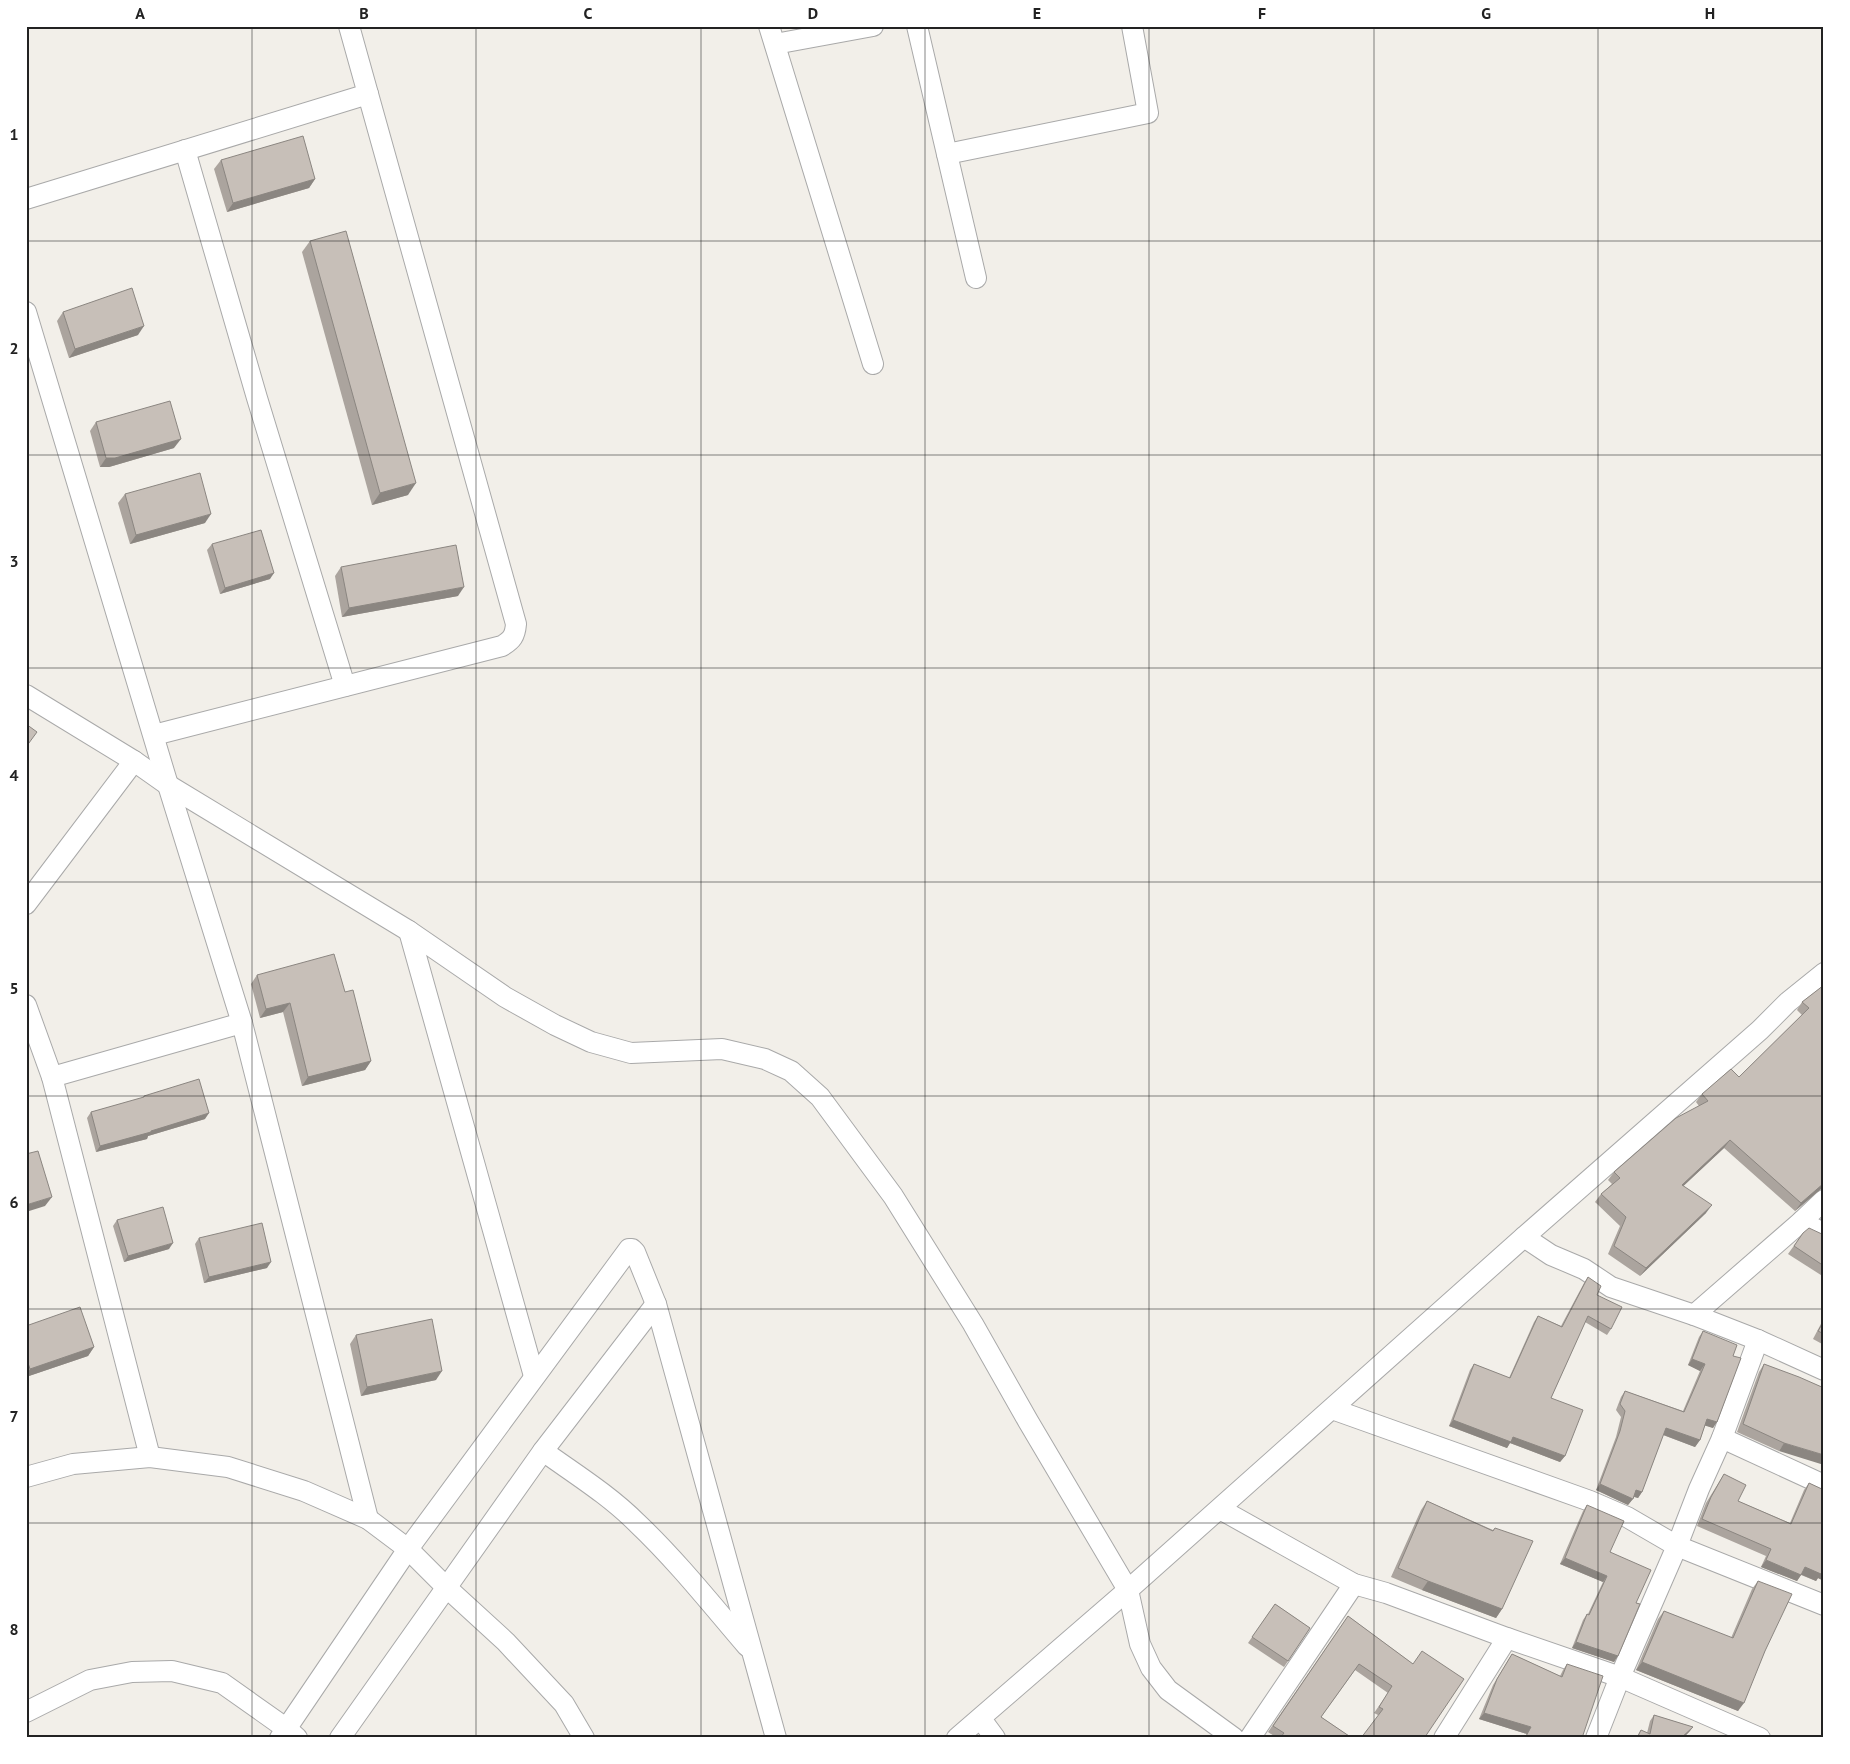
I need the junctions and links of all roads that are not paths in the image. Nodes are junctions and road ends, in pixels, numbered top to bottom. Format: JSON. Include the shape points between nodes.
{"nodes":[{"id":1,"x":349,"y":26,"type":"edge"},
{"id":2,"x":873,"y":26,"type":"edge"},
{"id":3,"x":917,"y":26,"type":"edge"},
{"id":4,"x":1132,"y":26,"type":"edge"},
{"id":5,"x":772,"y":35,"type":"edge"},
{"id":6,"x":368,"y":94,"type":"junction"},
{"id":7,"x":186,"y":150,"type":"junction"},
{"id":8,"x":947,"y":154,"type":"junction"},
{"id":9,"x":26,"y":199,"type":"edge"},
{"id":10,"x":976,"y":278,"type":"dead end"},
{"id":11,"x":26,"y":312,"type":"edge"},
{"id":12,"x":873,"y":364,"type":"dead end"},
{"id":13,"x":345,"y":686,"type":"junction"},
{"id":14,"x":26,"y":695,"type":"edge"},
{"id":15,"x":154,"y":735,"type":"junction"},
{"id":16,"x":134,"y":761,"type":"junction"},
{"id":17,"x":168,"y":785,"type":"junction"},
{"id":18,"x":26,"y":904,"type":"edge"},
{"id":19,"x":409,"y":931,"type":"junction"},
{"id":20,"x":1824,"y":973,"type":"edge"},
{"id":21,"x":26,"y":1005,"type":"edge"},
{"id":22,"x":242,"y":1023,"type":"junction"},
{"id":23,"x":52,"y":1077,"type":"junction"},
{"id":24,"x":1824,"y":1200,"type":"edge"},
{"id":25,"x":1802,"y":1221,"type":"junction"},
{"id":26,"x":1824,"y":1234,"type":"edge"},
{"id":27,"x":1524,"y":1237,"type":"junction"},
{"id":28,"x":656,"y":1304,"type":"junction"},
{"id":29,"x":1694,"y":1315,"type":"junction"},
{"id":30,"x":1758,"y":1340,"type":"junction"},
{"id":31,"x":1824,"y":1370,"type":"edge"},
{"id":32,"x":534,"y":1376,"type":"junction"},
{"id":33,"x":1332,"y":1409,"type":"junction"},
{"id":34,"x":1722,"y":1438,"type":"junction"},
{"id":35,"x":543,"y":1451,"type":"junction"},
{"id":36,"x":150,"y":1457,"type":"junction"},
{"id":37,"x":26,"y":1477,"type":"edge"},
{"id":38,"x":1824,"y":1486,"type":"edge"},
{"id":39,"x":1220,"y":1508,"type":"junction"},
{"id":40,"x":368,"y":1519,"type":"junction"},
{"id":41,"x":1677,"y":1546,"type":"junction"},
{"id":42,"x":408,"y":1549,"type":"junction"},
{"id":43,"x":1354,"y":1584,"type":"junction"},
{"id":44,"x":446,"y":1587,"type":"junction"},
{"id":45,"x":1128,"y":1590,"type":"junction"},
{"id":46,"x":1824,"y":1605,"type":"edge"},
{"id":47,"x":1507,"y":1638,"type":"junction"},
{"id":48,"x":751,"y":1651,"type":"junction"},
{"id":49,"x":1620,"y":1677,"type":"junction"},
{"id":50,"x":26,"y":1712,"type":"edge"},
{"id":51,"x":981,"y":1719,"type":"junction"},
{"id":52,"x":288,"y":1735,"type":"edge"},
{"id":53,"x":340,"y":1738,"type":"edge"},
{"id":54,"x":584,"y":1738,"type":"edge"},
{"id":55,"x":776,"y":1738,"type":"edge"},
{"id":56,"x":957,"y":1738,"type":"edge"},
{"id":57,"x":995,"y":1738,"type":"edge"},
{"id":58,"x":1234,"y":1738,"type":"edge"},
{"id":59,"x":1250,"y":1738,"type":"edge"},
{"id":60,"x":1444,"y":1738,"type":"edge"},
{"id":61,"x":1596,"y":1738,"type":"edge"},
{"id":62,"x":1760,"y":1738,"type":"edge"}],
"edges":[{"from":1,"to":6,"type":"street"},
{"from":2,"to":5,"type":"street"},
{"from":3,"to":8,"type":"street"},
{"from":4,"to":8,"type":"street","via":[[1148,113]]},
{"from":5,"to":12,"type":"street"},
{"from":6,"to":7,"type":"street"},
{"from":6,"to":13,"type":"street","via":[[516,624],[515,635],[502,646]]},
{"from":7,"to":9,"type":"street"},
{"from":7,"to":13,"type":"street"},
{"from":8,"to":10,"type":"street"},
{"from":11,"to":15,"type":"street"},
{"from":13,"to":15,"type":"street"},
{"from":14,"to":16,"type":"street"},
{"from":15,"to":17,"type":"street"},
{"from":16,"to":17,"type":"street"},
{"from":16,"to":18,"type":"street"},
{"from":17,"to":19,"type":"street"},
{"from":17,"to":22,"type":"street"},
{"from":19,"to":32,"type":"street"},
{"from":19,"to":45,"type":"street","via":[[505,997],[591,1042],[631,1052],[722,1049],[765,1059],[791,1071],[820,1097],[893,1196],[953,1292]]},
{"from":20,"to":27,"type":"street"},
{"from":21,"to":23,"type":"street"},
{"from":22,"to":23,"type":"street"},
{"from":22,"to":40,"type":"street"},
{"from":23,"to":36,"type":"street"},
{"from":24,"to":25,"type":"street"},
{"from":25,"to":26,"type":"street"},
{"from":25,"to":29,"type":"street"},
{"from":27,"to":29,"type":"street","via":[[1551,1255],[1584,1268],[1612,1288]]},
{"from":27,"to":33,"type":"street"},
{"from":28,"to":32,"type":"street","via":[[635,1252],[629,1249]]},
{"from":28,"to":35,"type":"street"},
{"from":28,"to":48,"type":"street"},
{"from":29,"to":30,"type":"street"},
{"from":30,"to":31,"type":"street"},
{"from":30,"to":34,"type":"street"},
{"from":32,"to":42,"type":"street"},
{"from":33,"to":39,"type":"street"},
{"from":33,"to":41,"type":"street","via":[[1590,1501],[1627,1517]]},
{"from":34,"to":38,"type":"street"},
{"from":34,"to":41,"type":"street"},
{"from":35,"to":44,"type":"street"},
{"from":35,"to":48,"type":"street","via":[[636,1521],[680,1566]]},
{"from":36,"to":37,"type":"street","via":[[73,1464]]},
{"from":36,"to":40,"type":"street","via":[[228,1467],[304,1490]]},
{"from":39,"to":43,"type":"street"},
{"from":39,"to":45,"type":"street"},
{"from":40,"to":42,"type":"street"},
{"from":41,"to":46,"type":"street"},
{"from":41,"to":49,"type":"street"},
{"from":42,"to":44,"type":"street"},
{"from":42,"to":52,"type":"street"},
{"from":43,"to":47,"type":"street"},
{"from":43,"to":59,"type":"street"},
{"from":44,"to":53,"type":"street"},
{"from":44,"to":54,"type":"street","via":[[506,1642],[564,1704]]},
{"from":45,"to":51,"type":"street"},
{"from":45,"to":58,"type":"street","via":[[1140,1644],[1152,1668],[1168,1690]]},
{"from":47,"to":49,"type":"street"},
{"from":47,"to":60,"type":"street"},
{"from":48,"to":55,"type":"street"},
{"from":49,"to":61,"type":"street"},
{"from":49,"to":62,"type":"street"},
{"from":50,"to":52,"type":"street","via":[[90,1680],[132,1672],[172,1671],[222,1683]]},
{"from":51,"to":56,"type":"street"},
{"from":51,"to":57,"type":"street"}]}
